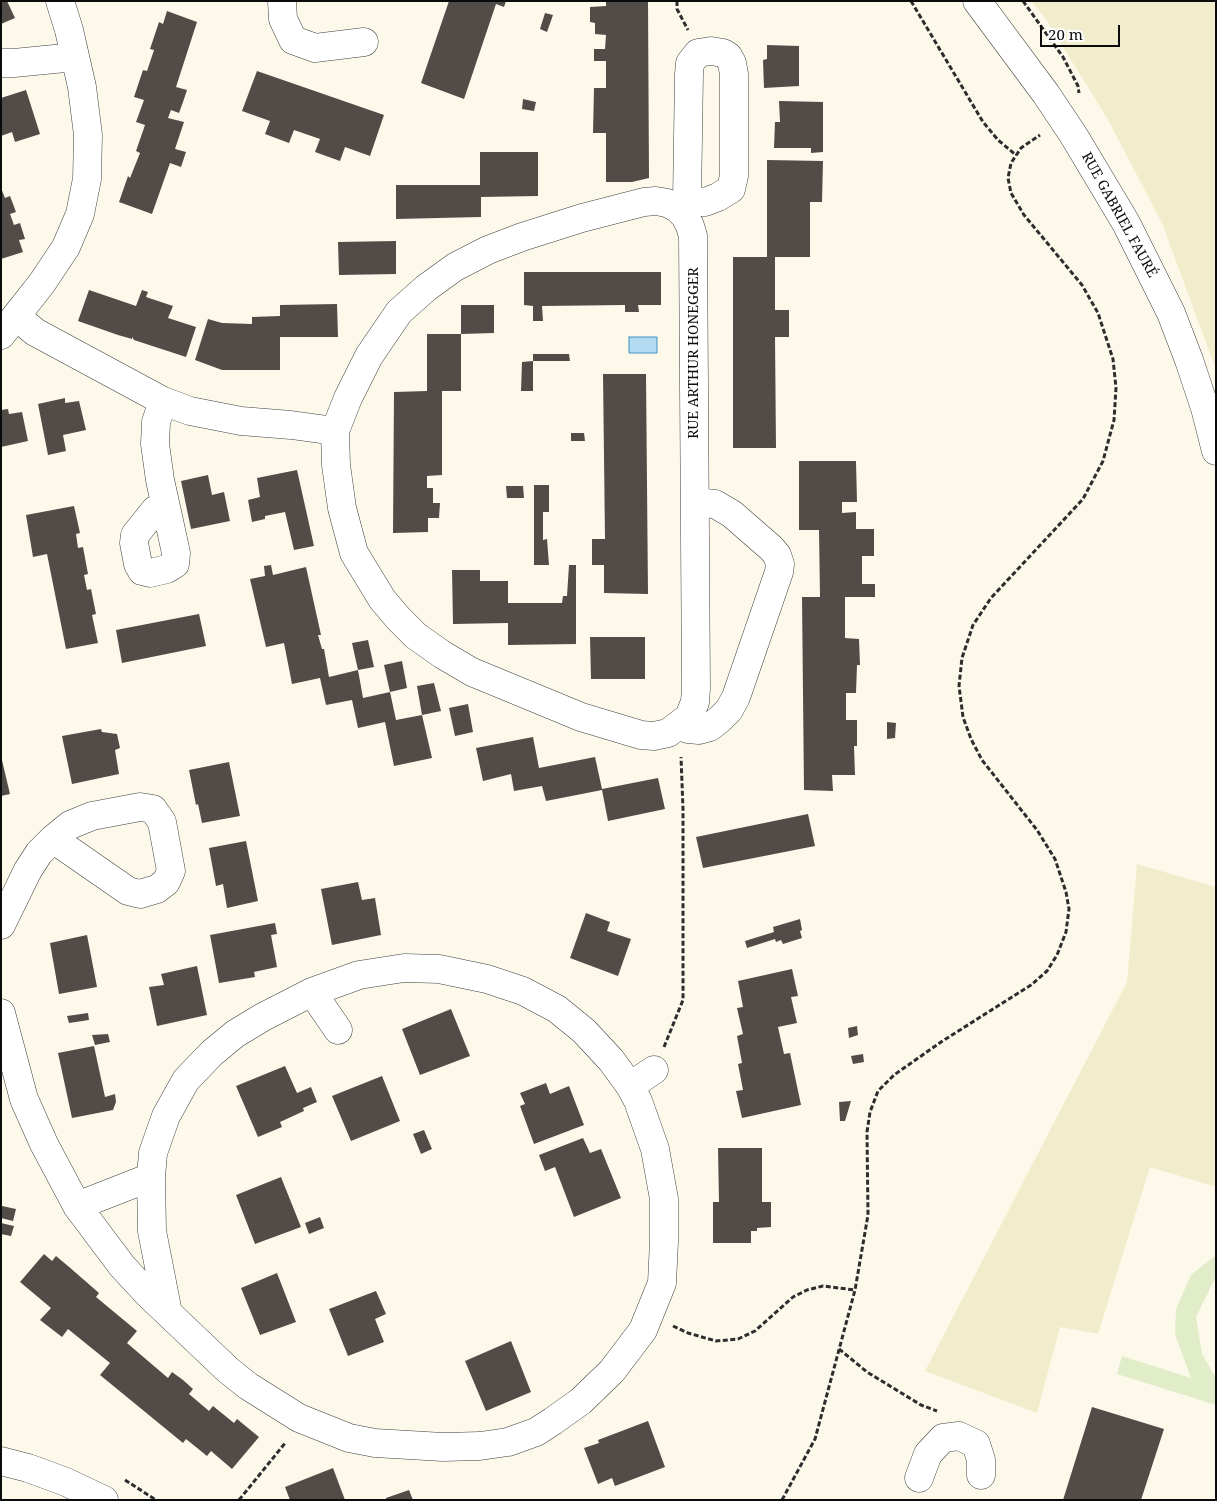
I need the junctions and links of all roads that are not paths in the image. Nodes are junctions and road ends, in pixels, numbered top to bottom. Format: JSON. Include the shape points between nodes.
{"nodes":[{"id":1,"x":61,"y":1,"type":"edge"},
{"id":2,"x":282,"y":1,"type":"edge"},
{"id":3,"x":977,"y":1,"type":"edge"},
{"id":4,"x":364,"y":42,"type":"dead end"},
{"id":5,"x":75,"y":57,"type":"junction"},
{"id":6,"x":1,"y":63,"type":"edge"},
{"id":7,"x":682,"y":205,"type":"junction"},
{"id":8,"x":9,"y":326,"type":"edge"},
{"id":9,"x":163,"y":401,"type":"junction"},
{"id":10,"x":335,"y":431,"type":"junction"},
{"id":11,"x":1216,"y":451,"type":"edge"},
{"id":12,"x":695,"y":502,"type":"junction"},
{"id":13,"x":166,"y":507,"type":"dead end"},
{"id":14,"x":679,"y":726,"type":"junction"},
{"id":15,"x":53,"y":839,"type":"dead end"},
{"id":16,"x":1,"y":925,"type":"edge"},
{"id":17,"x":312,"y":992,"type":"junction"},
{"id":18,"x":1,"y":1013,"type":"edge"},
{"id":19,"x":338,"y":1030,"type":"dead end"},
{"id":20,"x":654,"y":1070,"type":"road end"},
{"id":21,"x":630,"y":1086,"type":"junction"},
{"id":22,"x":151,"y":1177,"type":"junction"},
{"id":23,"x":77,"y":1206,"type":"junction"},
{"id":24,"x":168,"y":1313,"type":"junction"},
{"id":25,"x":1,"y":1461,"type":"edge"},
{"id":26,"x":981,"y":1475,"type":"dead end"},
{"id":27,"x":919,"y":1478,"type":"dead end"},
{"id":28,"x":104,"y":1500,"type":"edge"}],
"edges":[{"from":1,"to":5,"type":"street"},
{"from":2,"to":4,"type":"street","via":[[283,19],[293,40],[315,48]]},
{"from":3,"to":11,"type":"street","name":"RUE GABRIEL FAURÉ","via":[[1063,119],[1126,223],[1171,313],[1205,408]]},
{"from":5,"to":6,"type":"street"},
{"from":5,"to":8,"type":"street","via":[[88,135],[87,179],[80,214],[66,247]]},
{"from":7,"to":7,"type":"street","via":[[690,63],[698,53],[723,53],[732,63],[734,74],[734,176],[731,189],[705,202]]},
{"from":7,"to":10,"type":"street","via":[[656,201],[635,204],[522,237],[455,267],[399,312],[369,356]]},
{"from":7,"to":12,"type":"street","name":"RUE ARTHUR HONEGGER","via":[[693,236]]},
{"from":8,"to":9,"type":"street","via":[[36,332]]},
{"from":9,"to":10,"type":"street","via":[[190,411],[241,421]]},
{"from":9,"to":13,"type":"street","via":[[156,422],[154,444]]},
{"from":10,"to":14,"type":"street","via":[[342,508],[354,553],[382,599],[416,636],[472,672],[581,716],[642,735],[668,733]]},
{"from":12,"to":14,"type":"street","name":"RUE ARTHUR HONEGGER","via":[[696,688],[689,716]]},
{"from":12,"to":14,"type":"street","via":[[715,504],[732,514],[771,548],[780,564],[729,710],[710,727],[688,730]]},
{"from":15,"to":16,"type":"street","via":[[28,870]]},
{"from":17,"to":19,"type":"street"},
{"from":17,"to":21,"type":"street","via":[[359,975],[404,968],[439,969],[488,979],[523,991],[557,1009],[584,1031]]},
{"from":17,"to":22,"type":"street","via":[[235,1034],[186,1080],[166,1116],[153,1153]]},
{"from":18,"to":23,"type":"street","via":[[24,1099]]},
{"from":20,"to":21,"type":"street"},
{"from":21,"to":24,"type":"street","via":[[655,1149],[664,1199],[662,1283],[643,1330],[612,1371],[581,1401],[536,1432],[508,1442],[480,1446],[375,1444],[349,1438],[299,1418],[248,1386]]},
{"from":22,"to":23,"type":"street"},
{"from":22,"to":24,"type":"street","via":[[152,1231]]},
{"from":23,"to":24,"type":"street","via":[[122,1266]]},
{"from":25,"to":28,"type":"street","via":[[66,1482]]},
{"from":26,"to":27,"type":"street","via":[[976,1444],[959,1436],[942,1438],[928,1454]]}]}
